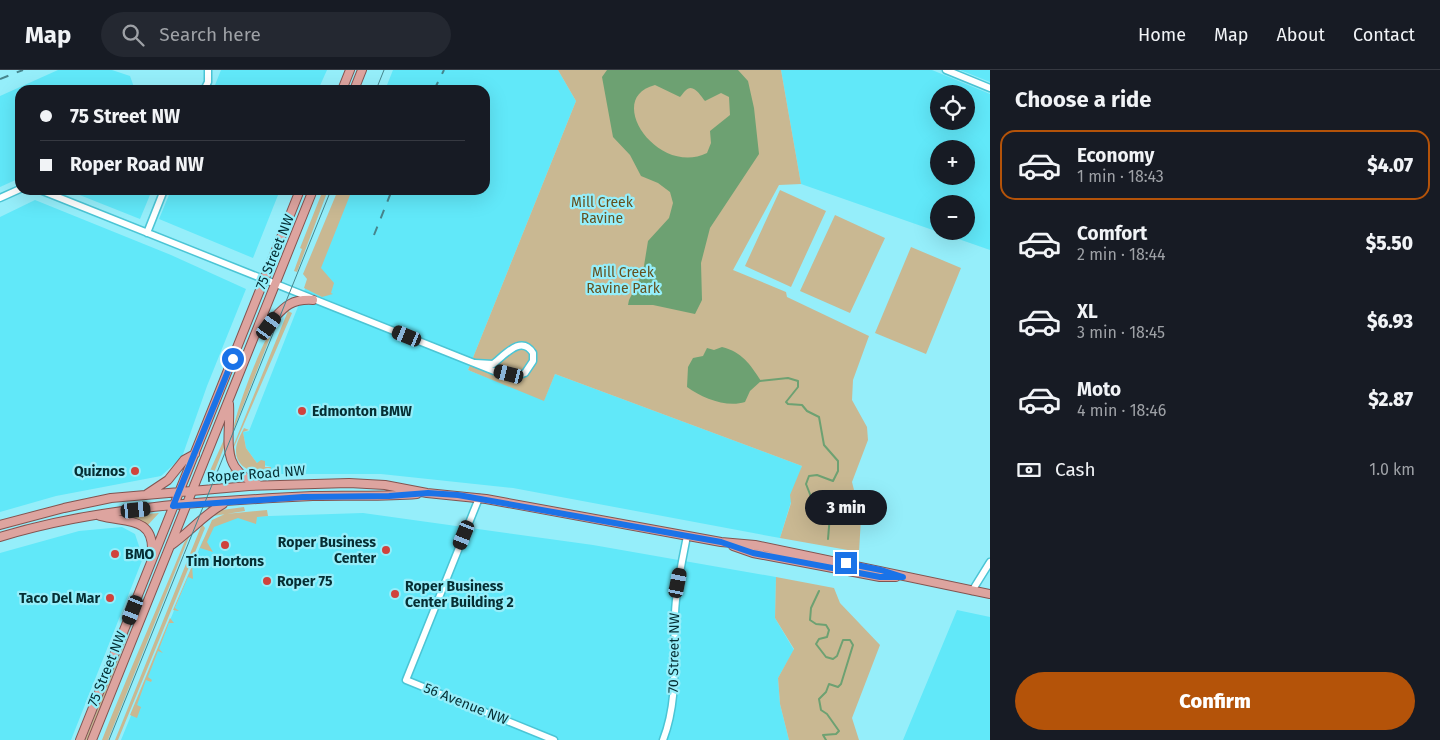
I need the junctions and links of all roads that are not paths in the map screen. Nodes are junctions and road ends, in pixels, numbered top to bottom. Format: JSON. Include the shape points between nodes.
{"nodes":[{"id":1,"x":208,"y":70,"type":"edge"},
{"id":2,"x":350,"y":70,"type":"edge"},
{"id":3,"x":362,"y":70,"type":"edge"},
{"id":4,"x":946,"y":70,"type":"edge"},
{"id":5,"x":206,"y":85,"type":"edge"},
{"id":6,"x":344,"y":85,"type":"edge"},
{"id":7,"x":356,"y":85,"type":"edge"},
{"id":8,"x":990,"y":88,"type":"edge"},
{"id":9,"x":15,"y":191,"type":"edge"},
{"id":10,"x":52,"y":195,"type":"edge"},
{"id":11,"x":162,"y":195,"type":"edge"},
{"id":12,"x":298,"y":195,"type":"edge"},
{"id":13,"x":311,"y":195,"type":"edge"},
{"id":14,"x":0,"y":198,"type":"edge"},
{"id":15,"x":147,"y":233,"type":"junction"},
{"id":16,"x":265,"y":280,"type":"junction"},
{"id":17,"x":275,"y":284,"type":"junction"},
{"id":18,"x":313,"y":300,"type":"junction"},
{"id":19,"x":256,"y":334,"type":"junction"},
{"id":20,"x":476,"y":363,"type":"junction"},
{"id":21,"x":229,"y":400,"type":"junction"},
{"id":22,"x":195,"y":454,"type":"junction"},
{"id":23,"x":259,"y":485,"type":"junction"},
{"id":24,"x":192,"y":490,"type":"junction"},
{"id":25,"x":178,"y":492,"type":"junction"},
{"id":26,"x":428,"y":493,"type":"junction"},
{"id":27,"x":146,"y":495,"type":"junction"},
{"id":28,"x":479,"y":498,"type":"junction"},
{"id":29,"x":226,"y":502,"type":"junction"},
{"id":30,"x":186,"y":505,"type":"junction"},
{"id":31,"x":173,"y":506,"type":"junction"},
{"id":32,"x":96,"y":515,"type":"junction"},
{"id":33,"x":0,"y":525,"type":"edge"},
{"id":34,"x":687,"y":536,"type":"junction"},
{"id":35,"x":0,"y":537,"type":"edge"},
{"id":36,"x":170,"y":546,"type":"junction"},
{"id":37,"x":152,"y":562,"type":"junction"},
{"id":38,"x":990,"y":562,"type":"edge"},
{"id":39,"x":972,"y":591,"type":"junction"},
{"id":40,"x":990,"y":594,"type":"edge"},
{"id":41,"x":80,"y":740,"type":"edge"},
{"id":42,"x":92,"y":740,"type":"edge"},
{"id":43,"x":554,"y":740,"type":"edge"},
{"id":44,"x":663,"y":740,"type":"edge"}],
"edges":[{"from":1,"to":5,"type":"street"},
{"from":2,"to":6,"type":"main road"},
{"from":3,"to":7,"type":"main road"},
{"from":4,"to":8,"type":"street"},
{"from":9,"to":14,"type":"street"},
{"from":10,"to":15,"type":"street"},
{"from":11,"to":15,"type":"street"},
{"from":12,"to":16,"type":"main road","name":"75 Street NW"},
{"from":13,"to":17,"type":"main road","name":"75 Street NW"},
{"from":15,"to":16,"type":"street"},
{"from":16,"to":17,"type":"street"},
{"from":16,"to":22,"type":"main road","name":"75 Street NW"},
{"from":17,"to":18,"type":"street"},
{"from":17,"to":19,"type":"main road","name":"75 Street NW"},
{"from":18,"to":19,"type":"main road","via":[[290,302],[269,326]]},
{"from":18,"to":20,"type":"street"},
{"from":19,"to":21,"type":"main road","name":"75 Street NW"},
{"from":20,"to":20,"type":"street","via":[[493,364],[519,345],[527,347],[533,354],[530,367],[520,376],[494,371]]},
{"from":21,"to":23,"type":"main road","via":[[228,446],[231,460],[238,472]]},
{"from":21,"to":24,"type":"main road","name":"75 Street NW"},
{"from":22,"to":25,"type":"main road","name":"75 Street NW"},
{"from":22,"to":27,"type":"main road","via":[[184,460],[168,480]]},
{"from":23,"to":24,"type":"main road","name":"Roper Road NW"},
{"from":23,"to":26,"type":"main road","name":"Roper Road NW","via":[[349,482]]},
{"from":24,"to":25,"type":"main road","name":"Roper Road NW"},
{"from":24,"to":30,"type":"main road","name":"75 Street NW"},
{"from":25,"to":27,"type":"main road","name":"Roper Road NW"},
{"from":25,"to":31,"type":"main road","name":"75 Street NW"},
{"from":26,"to":28,"type":"main road","name":"Roper Road NW"},
{"from":26,"to":29,"type":"main road","name":"Roper Road NW"},
{"from":27,"to":33,"type":"main road","name":"Roper Road NW","via":[[98,500]]},
{"from":28,"to":34,"type":"main road","name":"Roper Road NW"},
{"from":28,"to":43,"type":"street","name":"56 Avenue NW","via":[[406,680]]},
{"from":29,"to":30,"type":"main road","name":"Roper Road NW"},
{"from":29,"to":36,"type":"main road","via":[[206,514]]},
{"from":30,"to":31,"type":"main road","name":"Roper Road NW"},
{"from":30,"to":36,"type":"main road","name":"75 Street NW"},
{"from":31,"to":32,"type":"main road","name":"Roper Road NW"},
{"from":31,"to":37,"type":"main road","name":"75 Street NW"},
{"from":32,"to":35,"type":"main road","name":"Roper Road NW"},
{"from":32,"to":37,"type":"main road","via":[[133,522],[146,529],[152,540]]},
{"from":34,"to":39,"type":"main road","name":"Roper Road NW","via":[[755,545]]},
{"from":34,"to":44,"type":"street","name":"70 Street NW","via":[[676,596],[675,687]]},
{"from":36,"to":42,"type":"main road","name":"75 Street NW"},
{"from":37,"to":41,"type":"main road","name":"75 Street NW"},
{"from":38,"to":39,"type":"street"},
{"from":39,"to":40,"type":"main road","name":"Roper Road NW"}]}
